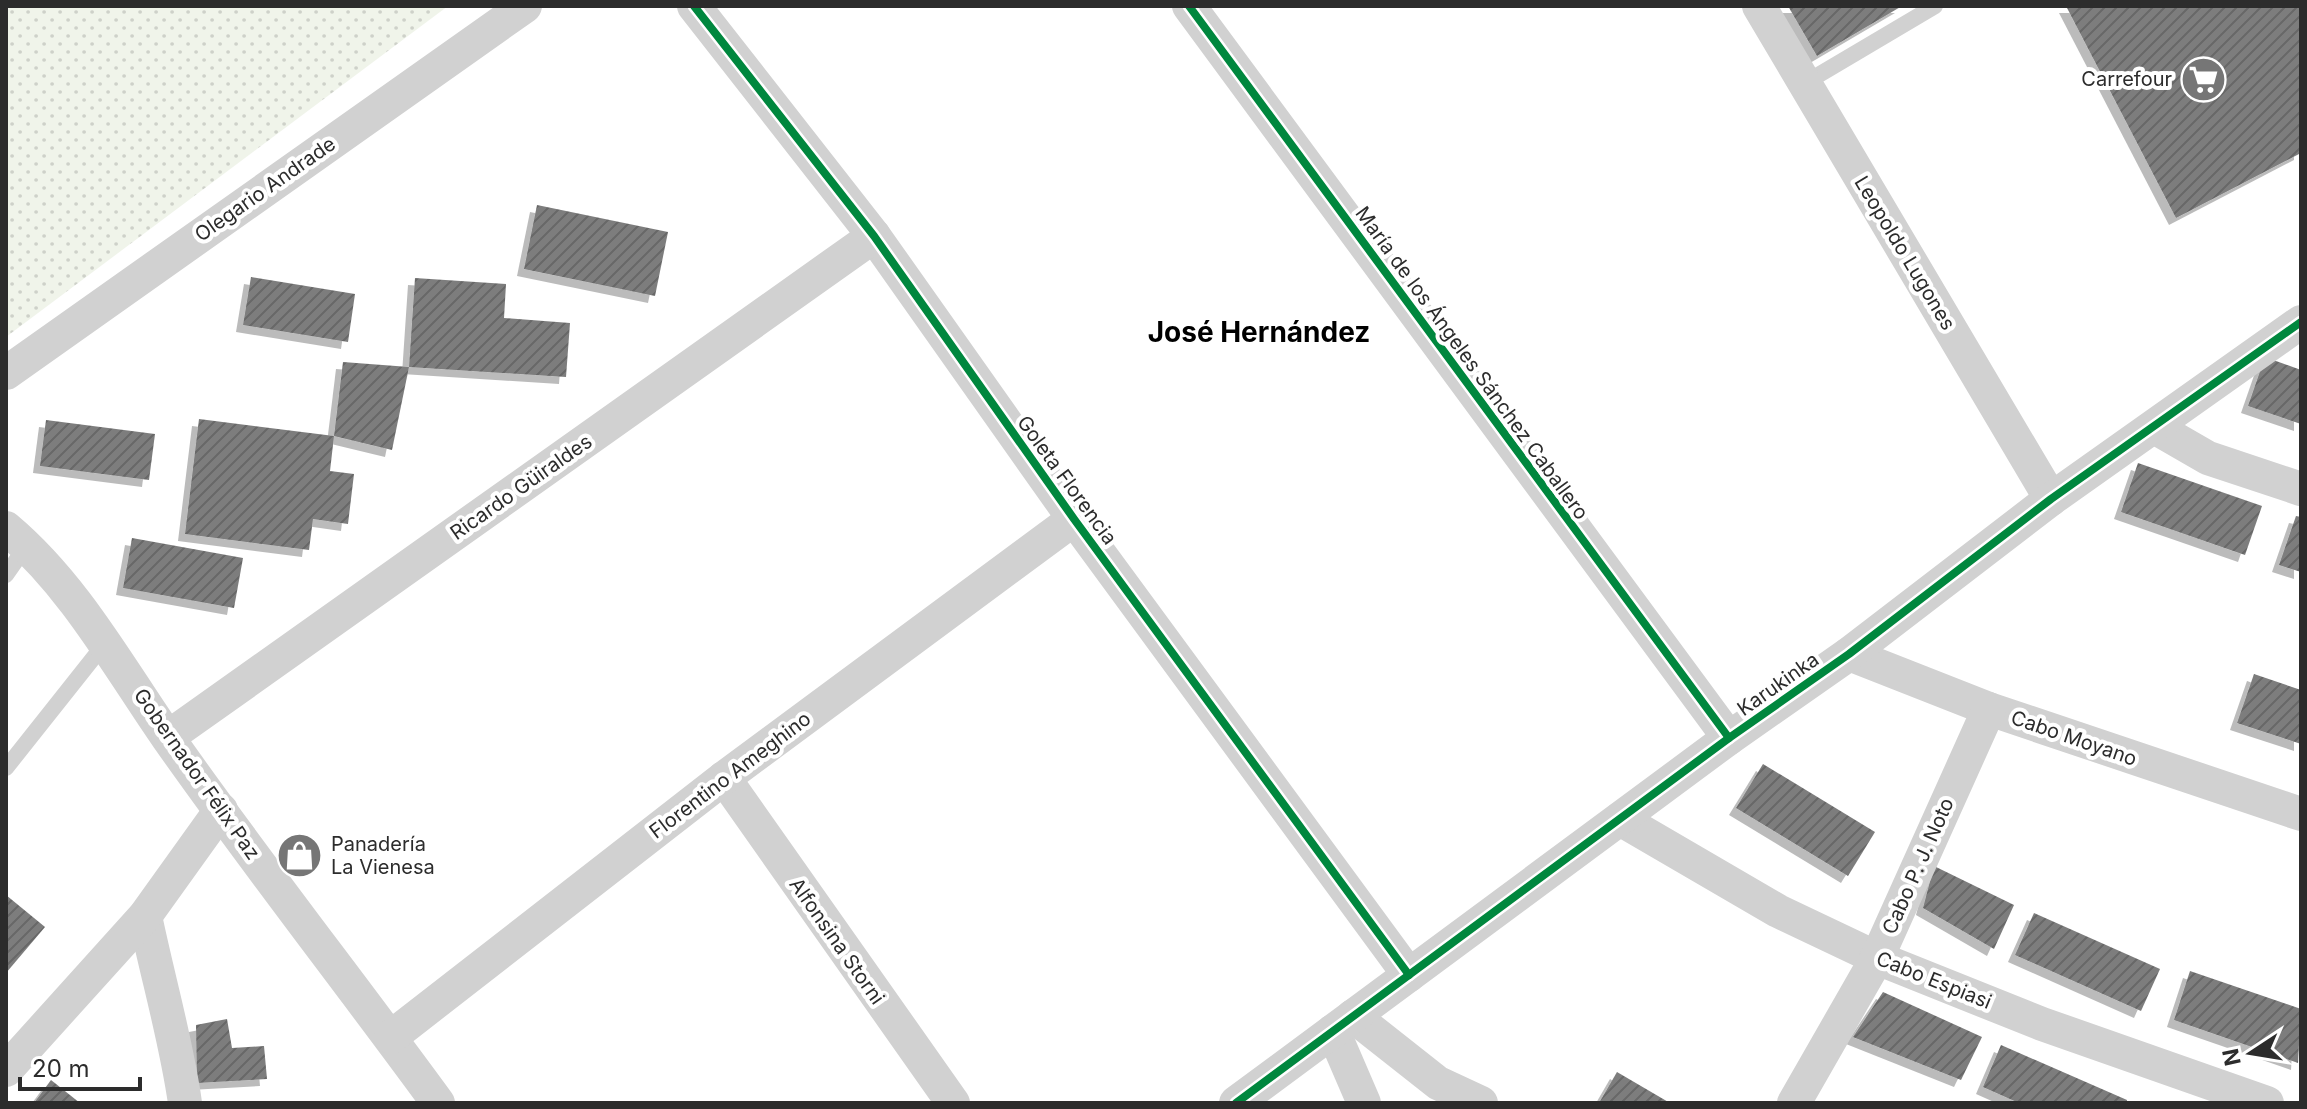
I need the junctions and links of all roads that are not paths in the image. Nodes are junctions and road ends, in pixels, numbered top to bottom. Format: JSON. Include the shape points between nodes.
{"nodes":[{"id":1,"x":525,"y":6,"type":"edge"},
{"id":2,"x":694,"y":6,"type":"edge"},
{"id":3,"x":1189,"y":6,"type":"edge"},
{"id":4,"x":1759,"y":6,"type":"edge"},
{"id":5,"x":1935,"y":6,"type":"edge"},
{"id":6,"x":1805,"y":83,"type":"junction"},
{"id":7,"x":874,"y":236,"type":"junction"},
{"id":8,"x":2301,"y":322,"type":"edge"},
{"id":9,"x":6,"y":373,"type":"edge"},
{"id":10,"x":2156,"y":428,"type":"junction"},
{"id":11,"x":2301,"y":489,"type":"edge"},
{"id":12,"x":2051,"y":499,"type":"junction"},
{"id":13,"x":1074,"y":519,"type":"junction"},
{"id":14,"x":16,"y":537,"type":"edge"},
{"id":15,"x":6,"y":575,"type":"edge"},
{"id":16,"x":106,"y":642,"type":"junction"},
{"id":17,"x":1849,"y":654,"type":"junction"},
{"id":18,"x":1989,"y":709,"type":"junction"},
{"id":19,"x":168,"y":737,"type":"junction"},
{"id":20,"x":1729,"y":738,"type":"junction"},
{"id":21,"x":6,"y":768,"type":"edge"},
{"id":22,"x":724,"y":778,"type":"junction"},
{"id":23,"x":221,"y":810,"type":"junction"},
{"id":24,"x":2301,"y":814,"type":"edge"},
{"id":25,"x":1620,"y":819,"type":"junction"},
{"id":26,"x":145,"y":916,"type":"junction"},
{"id":27,"x":1877,"y":958,"type":"junction"},
{"id":28,"x":1409,"y":975,"type":"junction"},
{"id":29,"x":1343,"y":1024,"type":"junction"},
{"id":30,"x":391,"y":1037,"type":"junction"},
{"id":31,"x":6,"y":1070,"type":"edge"},
{"id":32,"x":185,"y":1103,"type":"edge"},
{"id":33,"x":438,"y":1103,"type":"edge"},
{"id":34,"x":953,"y":1103,"type":"edge"},
{"id":35,"x":1236,"y":1103,"type":"edge"},
{"id":36,"x":1364,"y":1103,"type":"edge"},
{"id":37,"x":1481,"y":1103,"type":"edge"},
{"id":38,"x":1794,"y":1103,"type":"edge"},
{"id":39,"x":2267,"y":1103,"type":"edge"}],
"edges":[{"from":1,"to":9,"type":"street","name":"Olegario Andrade"},
{"from":2,"to":7,"type":"street","name":"Goleta Florencia"},
{"from":3,"to":20,"type":"street","name":"María de los Ángeles Sánchez Caballero"},
{"from":4,"to":6,"type":"street","name":"Leopoldo Lugones"},
{"from":5,"to":6,"type":"lane"},
{"from":6,"to":12,"type":"street","name":"Leopoldo Lugones"},
{"from":7,"to":13,"type":"street","name":"Goleta Florencia"},
{"from":7,"to":19,"type":"street","name":"Ricardo Güiraldes"},
{"from":8,"to":10,"type":"street","name":"Karukinka"},
{"from":10,"to":11,"type":"street","via":[[2208,458]]},
{"from":10,"to":12,"type":"street","name":"Karukinka"},
{"from":12,"to":17,"type":"street","name":"Karukinka"},
{"from":13,"to":22,"type":"street","name":"Florentino Ameghino"},
{"from":13,"to":28,"type":"street","name":"Goleta Florencia"},
{"from":14,"to":15,"type":"lane"},
{"from":14,"to":16,"type":"street","name":"Gobernador Félix Paz"},
{"from":16,"to":19,"type":"street","name":"Gobernador Félix Paz"},
{"from":16,"to":21,"type":"lane"},
{"from":17,"to":18,"type":"street","name":"Cabo Moyano"},
{"from":17,"to":20,"type":"street","name":"Karukinka"},
{"from":18,"to":24,"type":"street","name":"Cabo Moyano"},
{"from":18,"to":27,"type":"street","name":"Cabo P. J. Noto"},
{"from":19,"to":23,"type":"street","name":"Gobernador Félix Paz"},
{"from":20,"to":25,"type":"street","name":"Karukinka"},
{"from":22,"to":30,"type":"street","name":"Florentino Ameghino"},
{"from":22,"to":34,"type":"street","name":"Alfonsina Storni"},
{"from":23,"to":26,"type":"street"},
{"from":23,"to":30,"type":"street","name":"Gobernador Félix Paz"},
{"from":25,"to":27,"type":"street","name":"Cabo Espiasi","via":[[1778,911]]},
{"from":25,"to":28,"type":"street","name":"Karukinka"},
{"from":26,"to":31,"type":"street"},
{"from":26,"to":32,"type":"street","via":[[177,1042]]},
{"from":27,"to":38,"type":"street","name":"Cabo P. J. Noto"},
{"from":27,"to":39,"type":"street","name":"Cabo Espiasi","via":[[2042,1024]]},
{"from":28,"to":29,"type":"street","name":"Karukinka"},
{"from":29,"to":35,"type":"street","name":"Karukinka"},
{"from":29,"to":36,"type":"street"},
{"from":29,"to":37,"type":"street","via":[[1438,1083]]},
{"from":30,"to":33,"type":"street","name":"Gobernador Félix Paz"}]}
